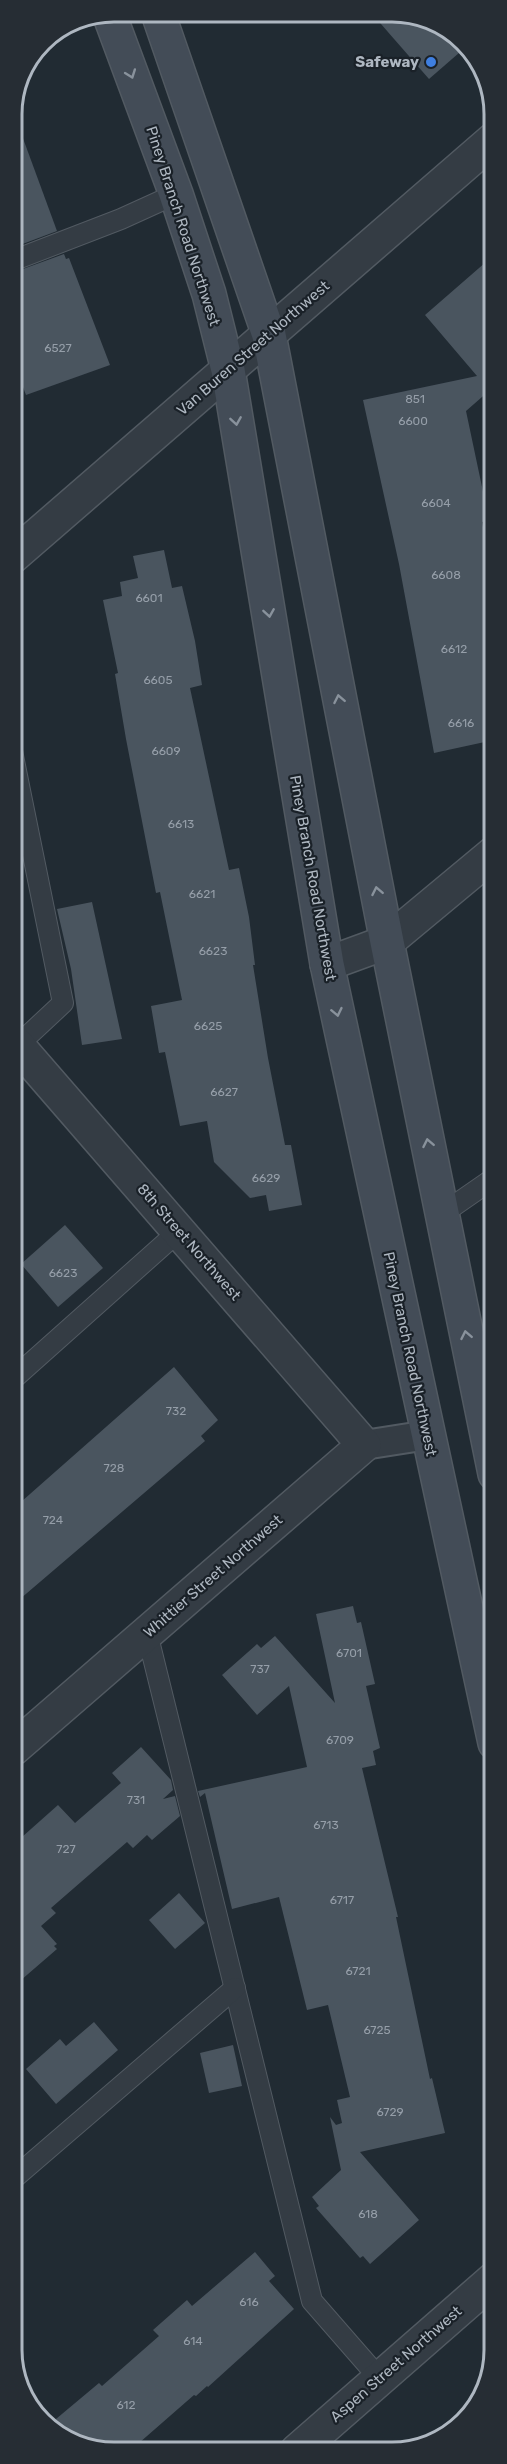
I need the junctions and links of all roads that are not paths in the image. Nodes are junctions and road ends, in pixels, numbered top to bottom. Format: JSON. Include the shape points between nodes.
{"nodes":[{"id":1,"x":112,"y":22,"type":"edge"},
{"id":2,"x":161,"y":22,"type":"edge"},
{"id":3,"x":484,"y":148,"type":"edge"},
{"id":4,"x":176,"y":194,"type":"junction"},
{"id":5,"x":23,"y":257,"type":"edge"},
{"id":6,"x":269,"y":335,"type":"junction"},
{"id":7,"x":228,"y":370,"type":"junction"},
{"id":8,"x":23,"y":548,"type":"edge"},
{"id":9,"x":23,"y":804,"type":"edge"},
{"id":10,"x":484,"y":861,"type":"edge"},
{"id":11,"x":387,"y":942,"type":"junction"},
{"id":12,"x":327,"y":964,"type":"junction"},
{"id":13,"x":23,"y":1036,"type":"edge"},
{"id":14,"x":23,"y":1051,"type":"edge"},
{"id":15,"x":484,"y":1185,"type":"edge"},
{"id":16,"x":442,"y":1214,"type":"junction"},
{"id":17,"x":180,"y":1231,"type":"junction"},
{"id":18,"x":22,"y":1371,"type":"edge"},
{"id":19,"x":484,"y":1420,"type":"edge"},
{"id":20,"x":428,"y":1435,"type":"junction"},
{"id":21,"x":364,"y":1445,"type":"junction"},
{"id":22,"x":147,"y":1633,"type":"junction"},
{"id":23,"x":484,"y":1692,"type":"edge"},
{"id":24,"x":22,"y":1739,"type":"edge"},
{"id":25,"x":235,"y":1988,"type":"junction"},
{"id":26,"x":22,"y":2171,"type":"edge"},
{"id":27,"x":484,"y":2288,"type":"edge"},
{"id":28,"x":380,"y":2379,"type":"junction"},
{"id":29,"x":307,"y":2442,"type":"edge"}],
"edges":[{"from":1,"to":4,"type":"main road","name":"Piney Branch Road Northwest","one_way":true},
{"from":2,"to":6,"type":"main road"},
{"from":3,"to":6,"type":"street","name":"Van Buren Street Northwest"},
{"from":4,"to":5,"type":"lane"},
{"from":4,"to":7,"type":"main road","name":"Piney Branch Road Northwest","via":[[209,294]]},
{"from":6,"to":7,"type":"street","name":"Van Buren Street Northwest"},
{"from":11,"to":6,"type":"main road","one_way":true},
{"from":7,"to":8,"type":"street","name":"Van Buren Street Northwest"},
{"from":7,"to":12,"type":"main road","name":"Piney Branch Road Northwest","one_way":true},
{"from":9,"to":13,"type":"lane","via":[[63,1003]]},
{"from":10,"to":11,"type":"street"},
{"from":11,"to":12,"type":"street"},
{"from":16,"to":11,"type":"main road","one_way":true},
{"from":12,"to":20,"type":"main road","name":"Piney Branch Road Northwest","one_way":true},
{"from":14,"to":17,"type":"street","name":"8th Street Northwest"},
{"from":15,"to":16,"type":"lane"},
{"from":19,"to":16,"type":"main road","one_way":true},
{"from":17,"to":18,"type":"lane"},
{"from":17,"to":21,"type":"street","name":"8th Street Northwest"},
{"from":20,"to":21,"type":"street"},
{"from":20,"to":23,"type":"main road","name":"Piney Branch Road Northwest"},
{"from":21,"to":22,"type":"street","name":"Whittier Street Northwest"},
{"from":22,"to":24,"type":"street","name":"Whittier Street Northwest"},
{"from":22,"to":25,"type":"lane"},
{"from":25,"to":26,"type":"lane"},
{"from":25,"to":28,"type":"lane","via":[[312,2301]]},
{"from":27,"to":28,"type":"street","name":"Aspen Street Northwest"},
{"from":28,"to":29,"type":"street","name":"Aspen Street Northwest"}]}
